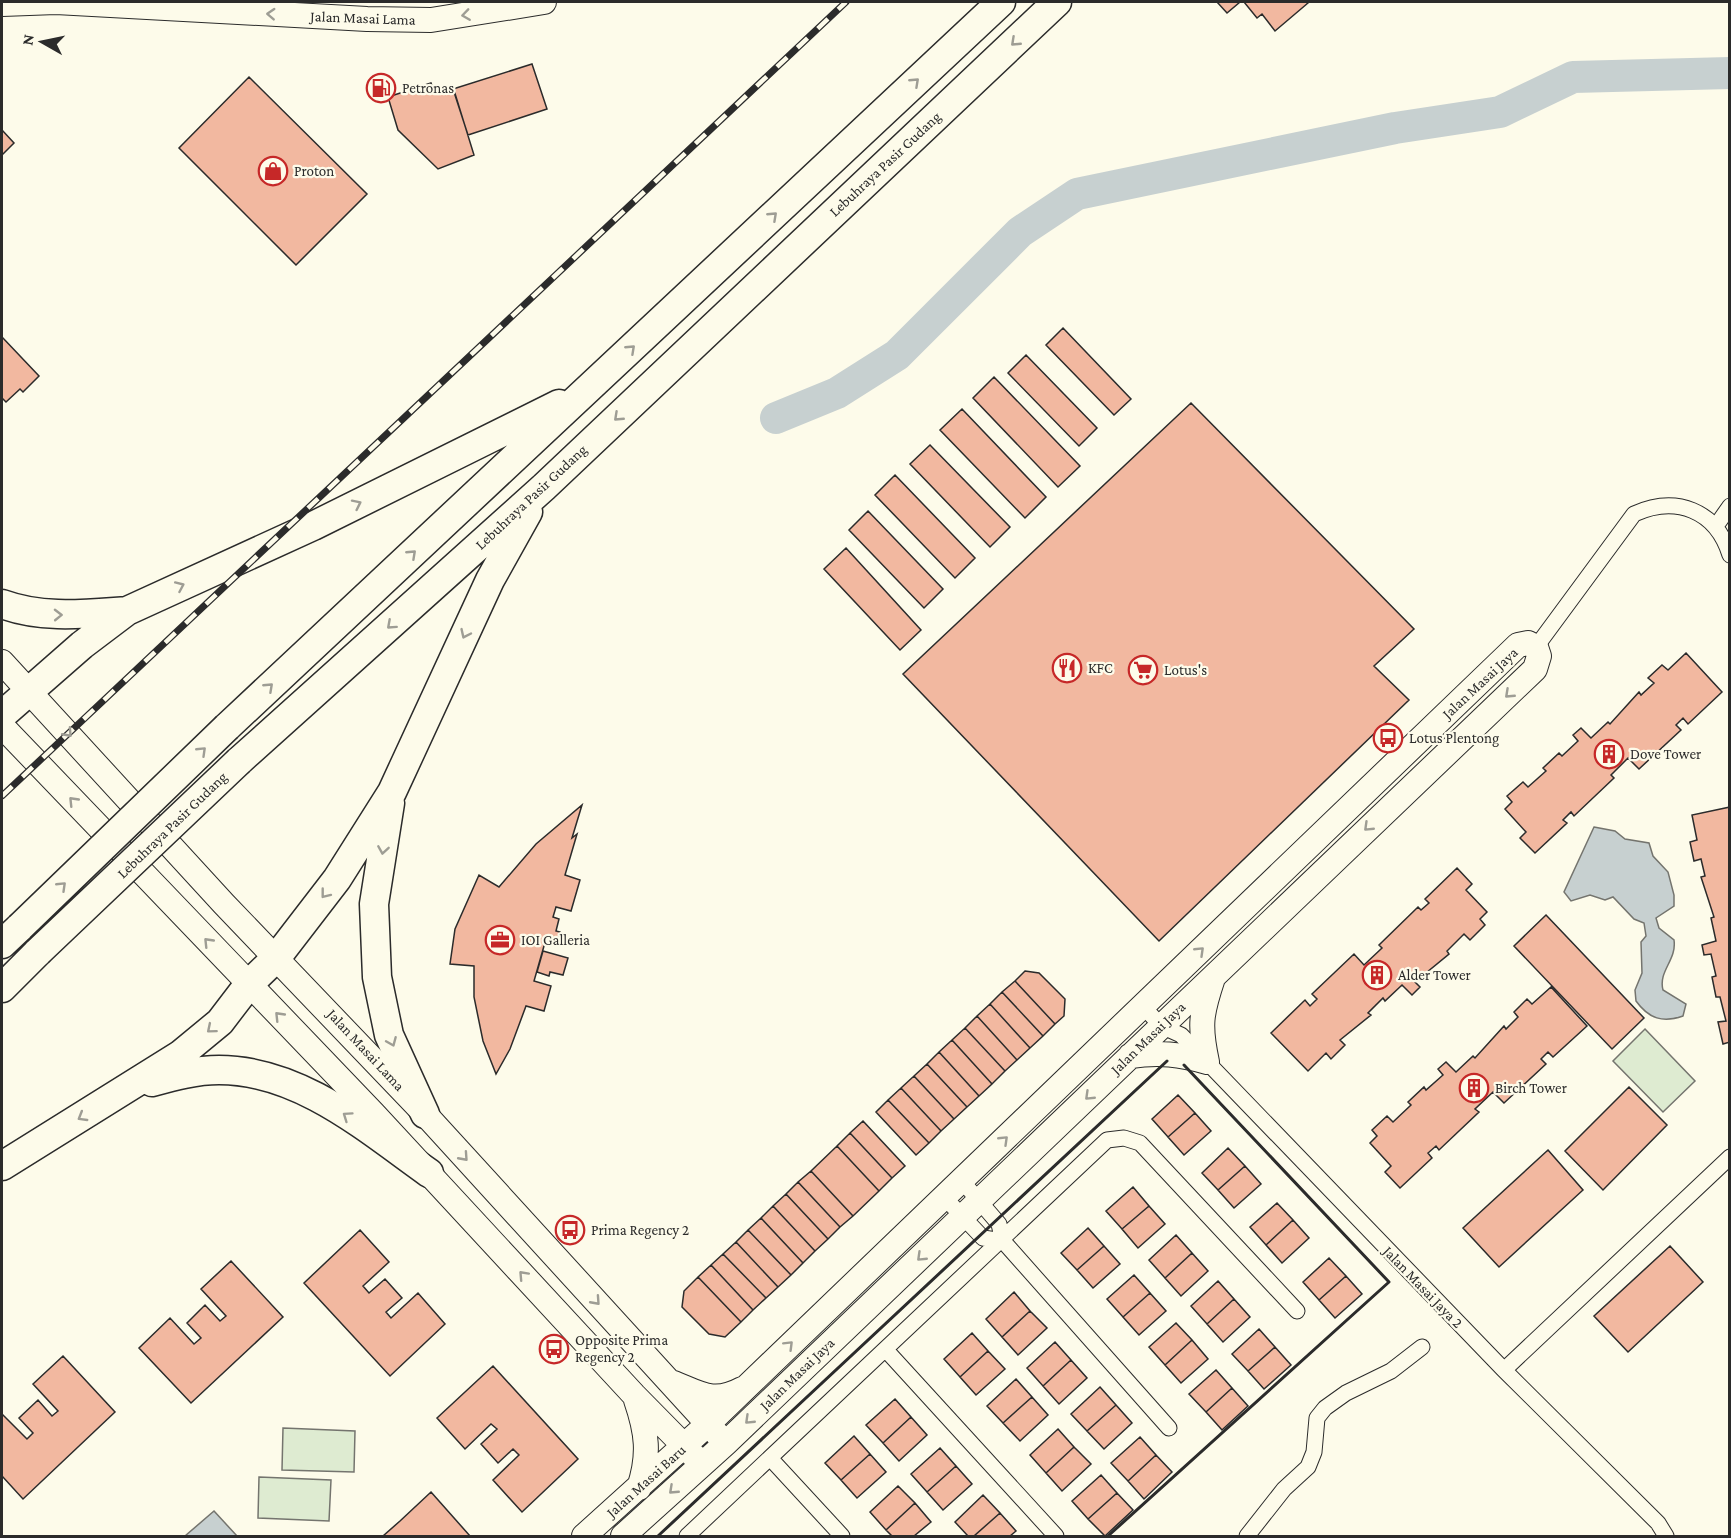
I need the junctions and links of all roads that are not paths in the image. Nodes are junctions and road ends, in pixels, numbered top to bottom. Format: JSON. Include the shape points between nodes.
{"nodes":[{"id":1,"x":544,"y":2,"type":"edge"},
{"id":2,"x":1001,"y":2,"type":"edge"},
{"id":3,"x":1057,"y":2,"type":"edge"},
{"id":4,"x":2,"y":4,"type":"edge"},
{"id":5,"x":588,"y":390,"type":"junction"},
{"id":6,"x":544,"y":487,"type":"junction"},
{"id":7,"x":1730,"y":506,"type":"edge"},
{"id":8,"x":1716,"y":526,"type":"junction"},
{"id":9,"x":1730,"y":555,"type":"edge"},
{"id":10,"x":2,"y":604,"type":"edge"},
{"id":11,"x":127,"y":611,"type":"junction"},
{"id":12,"x":1536,"y":647,"type":"junction"},
{"id":13,"x":2,"y":662,"type":"edge"},
{"id":14,"x":29,"y":690,"type":"junction"},
{"id":15,"x":2,"y":715,"type":"edge"},
{"id":16,"x":2,"y":726,"type":"edge"},
{"id":17,"x":392,"y":792,"type":"junction"},
{"id":18,"x":11,"y":936,"type":"edge"},
{"id":19,"x":277,"y":957,"type":"junction"},
{"id":20,"x":1213,"y":976,"type":"junction"},
{"id":21,"x":249,"y":984,"type":"junction"},
{"id":22,"x":2,"y":988,"type":"edge"},
{"id":23,"x":1151,"y":998,"type":"junction"},
{"id":24,"x":1173,"y":1024,"type":"junction"},
{"id":25,"x":1130,"y":1056,"type":"junction"},
{"id":26,"x":1207,"y":1062,"type":"junction"},
{"id":27,"x":132,"y":1087,"type":"junction"},
{"id":28,"x":425,"y":1114,"type":"junction"},
{"id":29,"x":1730,"y":1157,"type":"edge"},
{"id":30,"x":2,"y":1166,"type":"edge"},
{"id":31,"x":429,"y":1173,"type":"junction"},
{"id":32,"x":953,"y":1189,"type":"junction"},
{"id":33,"x":971,"y":1209,"type":"junction"},
{"id":34,"x":1003,"y":1241,"type":"junction"},
{"id":35,"x":1297,"y":1311,"type":"dead end"},
{"id":36,"x":1422,"y":1347,"type":"dead end"},
{"id":37,"x":886,"y":1350,"type":"junction"},
{"id":38,"x":1504,"y":1370,"type":"junction"},
{"id":39,"x":669,"y":1381,"type":"junction"},
{"id":40,"x":747,"y":1386,"type":"junction"},
{"id":41,"x":634,"y":1395,"type":"junction"},
{"id":42,"x":708,"y":1424,"type":"junction"},
{"id":43,"x":1169,"y":1428,"type":"dead end"},
{"id":44,"x":726,"y":1443,"type":"junction"},
{"id":45,"x":684,"y":1446,"type":"junction"},
{"id":46,"x":770,"y":1458,"type":"junction"},
{"id":47,"x":702,"y":1464,"type":"junction"},
{"id":48,"x":639,"y":1488,"type":"junction"},
{"id":49,"x":584,"y":1536,"type":"edge"},
{"id":50,"x":622,"y":1536,"type":"edge"},
{"id":51,"x":687,"y":1536,"type":"edge"},
{"id":52,"x":842,"y":1536,"type":"edge"},
{"id":53,"x":1056,"y":1536,"type":"edge"},
{"id":54,"x":1247,"y":1536,"type":"edge"},
{"id":55,"x":1666,"y":1536,"type":"edge"}],
"edges":[{"from":1,"to":4,"type":"main road","name":"Jalan Masai Lama","one_way":true,"via":[[431,20],[56,2]]},
{"from":5,"to":2,"type":"highway","one_way":true},
{"from":3,"to":6,"type":"highway","name":"Lebuhraya Pasir Gudang","one_way":true},
{"from":11,"to":5,"type":"highway","one_way":true,"via":[[313,526]]},
{"from":18,"to":5,"type":"highway","one_way":true,"bridge":true,"via":[[227,727]]},
{"from":6,"to":17,"type":"highway","one_way":true,"via":[[490,580]]},
{"from":6,"to":22,"type":"highway","name":"Lebuhraya Pasir Gudang","one_way":true,"bridge":true,"via":[[239,761]]},
{"from":7,"to":8,"type":"street"},
{"from":8,"to":9,"type":"street","via":[[1724,535]]},
{"from":8,"to":12,"type":"street","via":[[1697,512],[1672,506],[1634,514]]},
{"from":10,"to":11,"type":"highway","one_way":true,"via":[[53,616]]},
{"from":11,"to":14,"type":"highway"},
{"from":12,"to":20,"type":"main road","name":"Jalan Masai Jaya","one_way":true,"via":[[1539,656],[1535,669]]},
{"from":23,"to":12,"type":"main road","name":"Jalan Masai Jaya","one_way":true,"via":[[1518,645],[1528,643]]},
{"from":13,"to":14,"type":"main road","name":"Jalan Masai Lama"},
{"from":14,"to":15,"type":"highway"},
{"from":14,"to":19,"type":"main road","name":"Jalan Masai Lama","one_way":true},
{"from":21,"to":16,"type":"main road","one_way":true},
{"from":17,"to":19,"type":"highway","one_way":true,"via":[[337,879]]},
{"from":17,"to":28,"type":"highway","one_way":true,"via":[[374,904],[377,977],[389,1035]]},
{"from":19,"to":21,"type":"highway"},
{"from":19,"to":28,"type":"main road","name":"Jalan Masai Lama"},
{"from":20,"to":24,"type":"main road","name":"Jalan Masai Jaya"},
{"from":20,"to":26,"type":"main road","via":[[1201,1015]]},
{"from":21,"to":27,"type":"highway","one_way":true,"via":[[220,1022]]},
{"from":31,"to":21,"type":"main road","one_way":true},
{"from":23,"to":24,"type":"street","name":"Jalan Masai Jaya 2"},
{"from":23,"to":24,"type":"street","name":"Jalan Masai Jaya 2"},
{"from":32,"to":23,"type":"main road","name":"Jalan Masai Jaya","one_way":true},
{"from":24,"to":25,"type":"main road","name":"Jalan Masai Jaya"},
{"from":24,"to":26,"type":"street","name":"Jalan Masai Jaya 2"},
{"from":25,"to":26,"type":"main road","via":[[1170,1053]]},
{"from":25,"to":33,"type":"main road","name":"Jalan Masai Jaya","one_way":true},
{"from":26,"to":38,"type":"street","name":"Jalan Masai Jaya 2"},
{"from":27,"to":30,"type":"highway","one_way":true},
{"from":31,"to":27,"type":"highway","one_way":true,"via":[[328,1102],[252,1074],[219,1070],[186,1073]]},
{"from":28,"to":39,"type":"main road","name":"Jalan Masai Lama","one_way":true},
{"from":29,"to":38,"type":"street"},
{"from":41,"to":31,"type":"main road","one_way":true},
{"from":32,"to":33,"type":"street"},
{"from":32,"to":33,"type":"street"},
{"from":40,"to":32,"type":"main road","name":"Jalan Masai Jaya","one_way":true},
{"from":33,"to":34,"type":"street","via":[[999,1224]]},
{"from":33,"to":34,"type":"street","via":[[983,1238]]},
{"from":33,"to":44,"type":"main road","name":"Jalan Masai Jaya","one_way":true},
{"from":34,"to":35,"type":"street","via":[[1107,1140],[1132,1139],[1140,1143]]},
{"from":34,"to":37,"type":"street"},
{"from":34,"to":43,"type":"street"},
{"from":36,"to":54,"type":"street","via":[[1391,1371],[1324,1408],[1317,1418],[1314,1452],[1308,1467],[1284,1489]]},
{"from":37,"to":46,"type":"street"},
{"from":37,"to":53,"type":"street"},
{"from":38,"to":55,"type":"street","name":"Jalan Masai Jaya 2","via":[[1658,1523]]},
{"from":39,"to":40,"type":"main road","via":[[711,1398],[726,1398]]},
{"from":39,"to":42,"type":"main road","name":"Jalan Masai Lama"},
{"from":40,"to":42,"type":"main road","name":"Jalan Masai Jaya"},
{"from":41,"to":45,"type":"main road"},
{"from":41,"to":48,"type":"main road","via":[[648,1446]]},
{"from":42,"to":44,"type":"main road","name":"Jalan Masai Lama"},
{"from":42,"to":45,"type":"main road","name":"Jalan Masai Baru"},
{"from":44,"to":47,"type":"main road","name":"Jalan Masai Baru"},
{"from":45,"to":47,"type":"main road"},
{"from":45,"to":48,"type":"main road","name":"Jalan Masai Baru"},
{"from":46,"to":51,"type":"street"},
{"from":46,"to":52,"type":"street"},
{"from":47,"to":50,"type":"main road","name":"Jalan Masai Baru","one_way":true},
{"from":48,"to":49,"type":"main road","name":"Jalan Masai Baru"}]}
